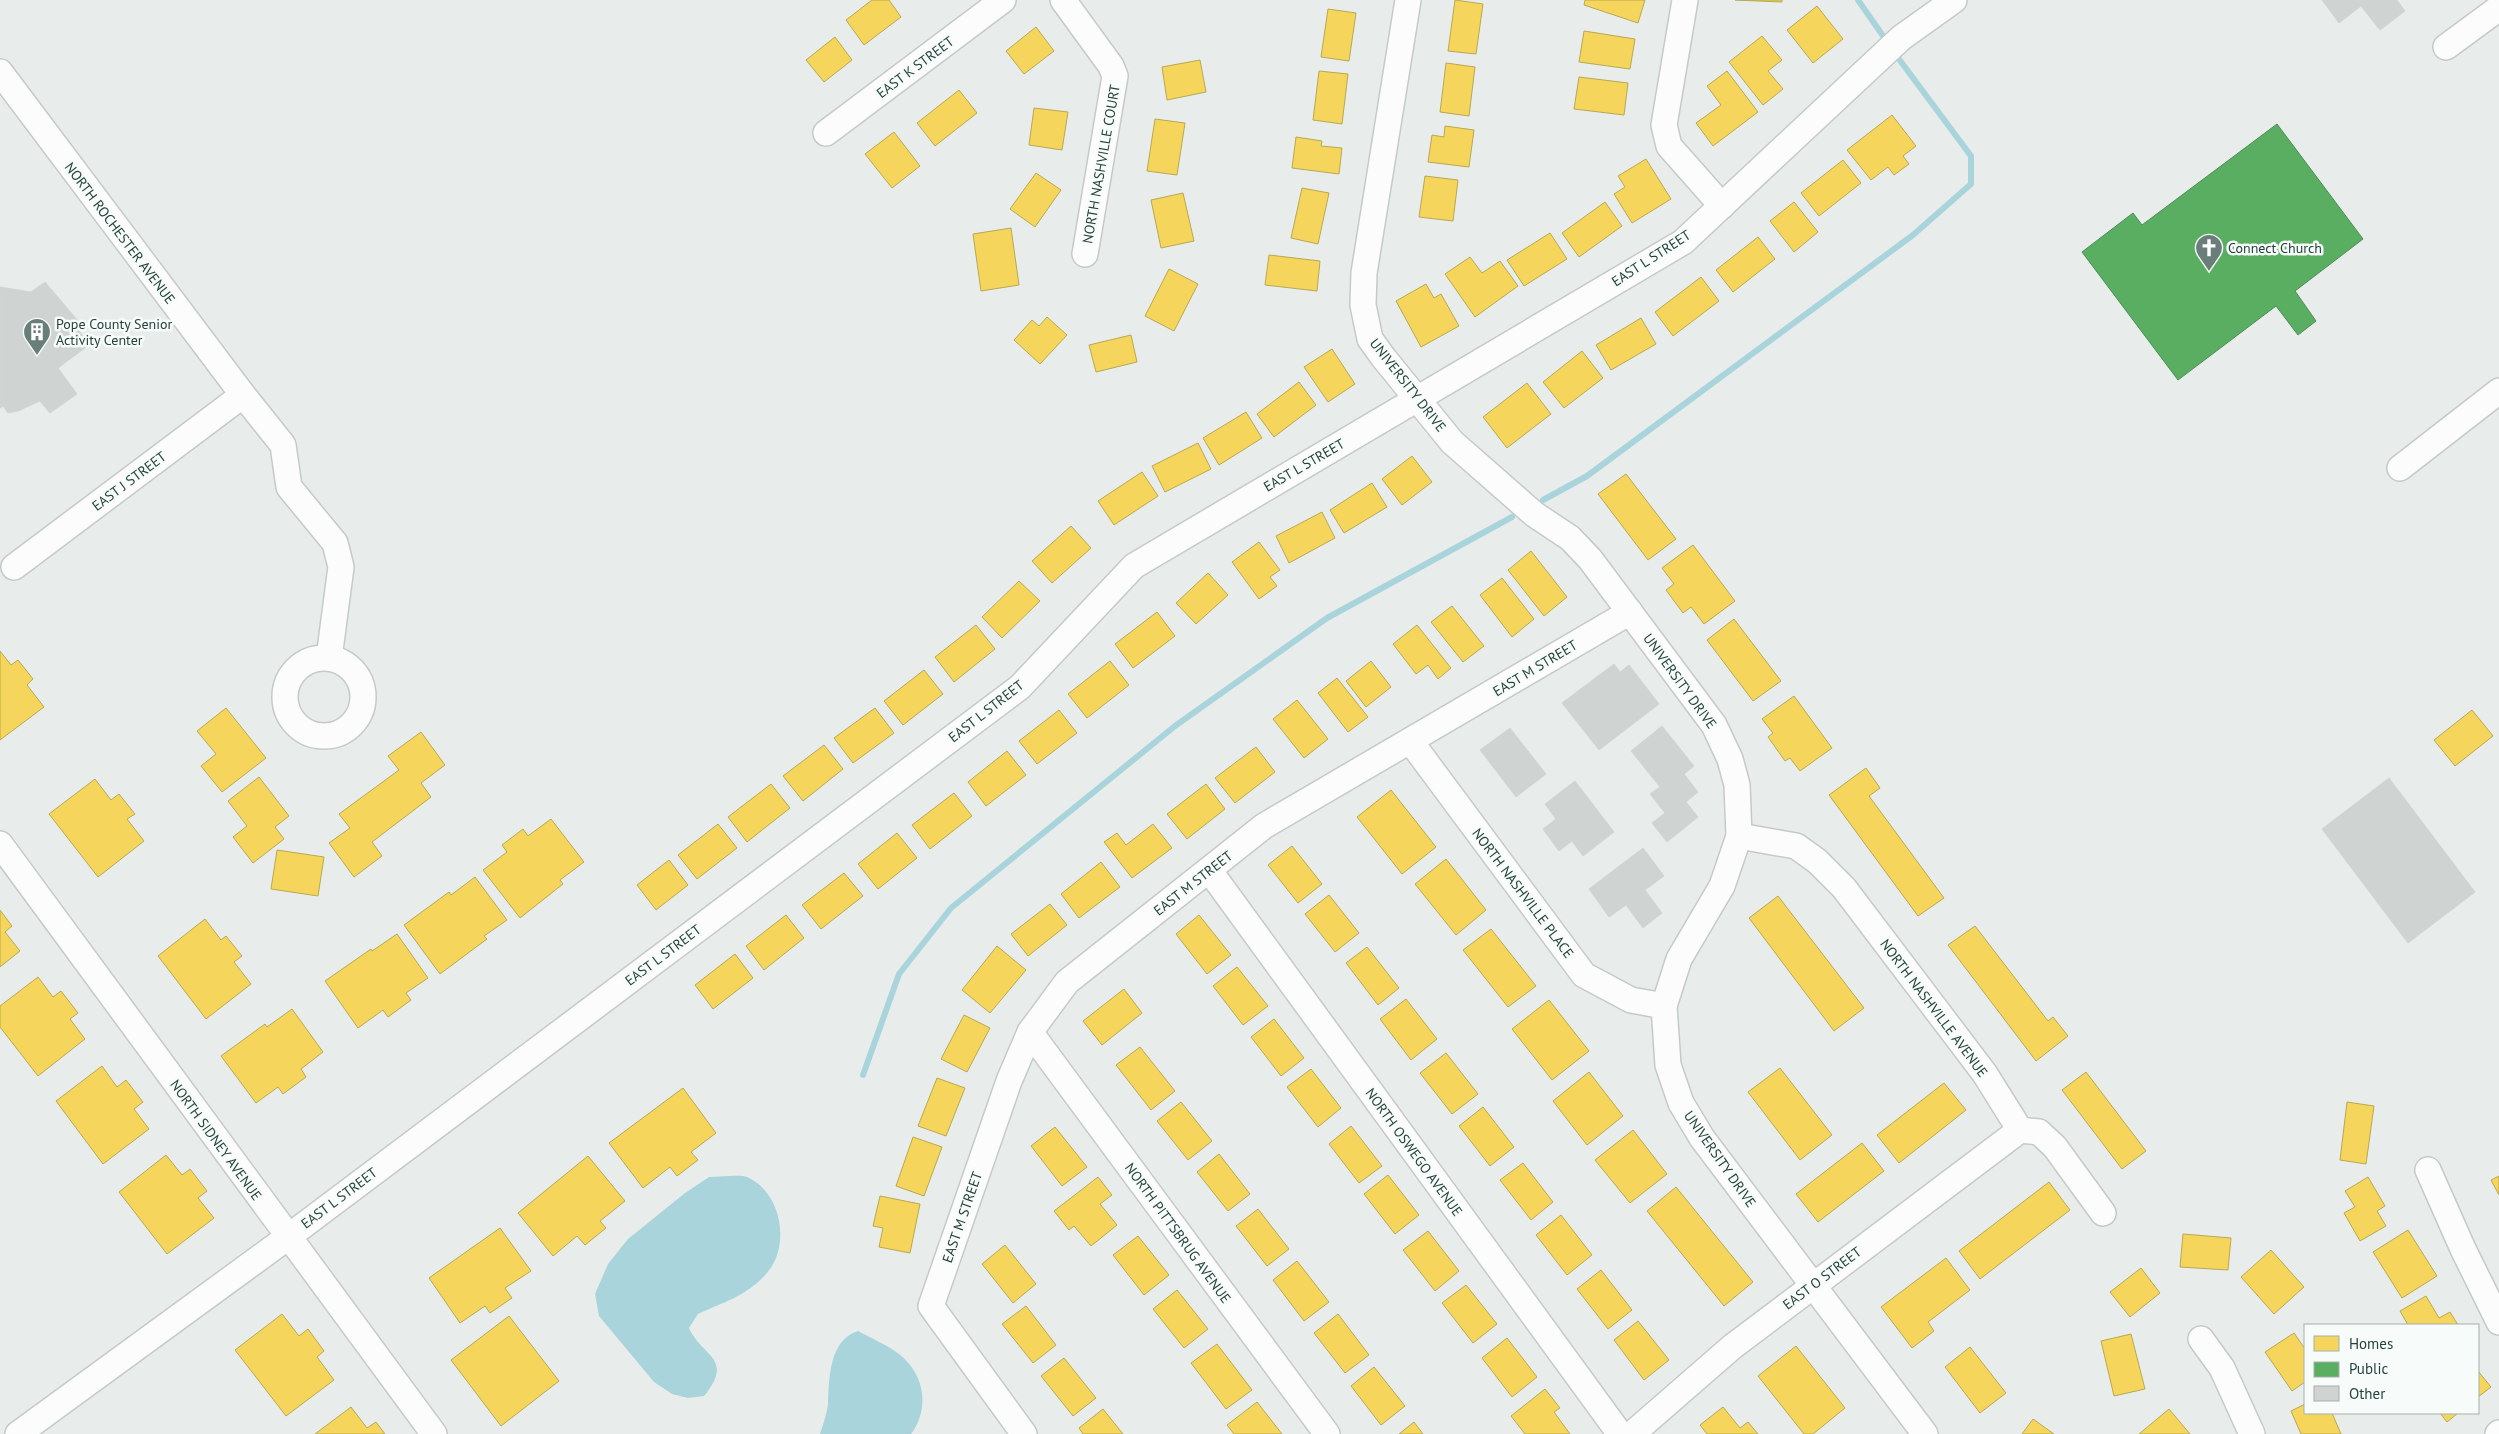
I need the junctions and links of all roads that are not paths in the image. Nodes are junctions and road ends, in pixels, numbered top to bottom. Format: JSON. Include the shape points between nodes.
{"nodes":[{"id":1,"x":1003,"y":0,"type":"edge"},
{"id":2,"x":1063,"y":0,"type":"edge"},
{"id":3,"x":1408,"y":0,"type":"edge"},
{"id":4,"x":1685,"y":0,"type":"edge"},
{"id":5,"x":1954,"y":0,"type":"edge"},
{"id":6,"x":2499,"y":8,"type":"edge"},
{"id":7,"x":2446,"y":47,"type":"dead end"},
{"id":8,"x":0,"y":72,"type":"edge"},
{"id":9,"x":826,"y":133,"type":"dead end"},
{"id":10,"x":1722,"y":206,"type":"junction"},
{"id":11,"x":1085,"y":254,"type":"dead end"},
{"id":12,"x":2499,"y":391,"type":"edge"},
{"id":13,"x":243,"y":395,"type":"junction"},
{"id":14,"x":1417,"y":399,"type":"junction"},
{"id":15,"x":2400,"y":468,"type":"dead end"},
{"id":16,"x":14,"y":567,"type":"dead end"},
{"id":17,"x":1630,"y":612,"type":"junction"},
{"id":18,"x":329,"y":658,"type":"dead end"},
{"id":19,"x":1411,"y":742,"type":"junction"},
{"id":20,"x":1739,"y":836,"type":"junction"},
{"id":21,"x":0,"y":844,"type":"edge"},
{"id":22,"x":1209,"y":870,"type":"junction"},
{"id":23,"x":1664,"y":1006,"type":"junction"},
{"id":24,"x":1030,"y":1032,"type":"junction"},
{"id":25,"x":2020,"y":1130,"type":"junction"},
{"id":26,"x":2428,"y":1170,"type":"dead end"},
{"id":27,"x":2103,"y":1213,"type":"dead end"},
{"id":28,"x":288,"y":1237,"type":"junction"},
{"id":29,"x":1812,"y":1285,"type":"junction"},
{"id":30,"x":2499,"y":1322,"type":"edge"},
{"id":31,"x":2201,"y":1339,"type":"dead end"},
{"id":32,"x":18,"y":1434,"type":"edge"},
{"id":33,"x":434,"y":1434,"type":"edge"},
{"id":34,"x":1024,"y":1434,"type":"edge"},
{"id":35,"x":1327,"y":1434,"type":"edge"},
{"id":36,"x":1620,"y":1434,"type":"edge"},
{"id":37,"x":1632,"y":1434,"type":"edge"},
{"id":38,"x":1925,"y":1434,"type":"edge"},
{"id":39,"x":2252,"y":1434,"type":"edge"}],
"edges":[{"from":1,"to":9,"type":"street","name":"EAST K STREET"},
{"from":2,"to":11,"type":"street","name":"NORTH NASHVILLE COURT","via":[[1115,76]]},
{"from":3,"to":14,"type":"street","name":"UNIVERSITY DRIVE","via":[[1364,273],[1363,305],[1370,339]]},
{"from":4,"to":10,"type":"street","via":[[1664,125],[1669,146]]},
{"from":5,"to":10,"type":"street","name":"EAST L STREET","via":[[1901,38]]},
{"from":6,"to":7,"type":"street"},
{"from":8,"to":13,"type":"street","name":"NORTH ROCHESTER AVENUE"},
{"from":10,"to":14,"type":"street","name":"EAST L STREET","via":[[1683,242]]},
{"from":12,"to":15,"type":"street"},
{"from":13,"to":16,"type":"street","name":"EAST J STREET"},
{"from":13,"to":18,"type":"street","name":"NORTH ROCHESTER AVENUE","via":[[283,445],[289,487],[335,543],[340,555]]},
{"from":14,"to":17,"type":"street","name":"UNIVERSITY DRIVE","via":[[1452,442],[1534,514],[1570,538]]},
{"from":14,"to":28,"type":"street","name":"EAST L STREET","via":[[1134,566],[1020,686]]},
{"from":17,"to":19,"type":"street","name":"EAST M STREET"},
{"from":17,"to":20,"type":"street","name":"UNIVERSITY DRIVE","via":[[1714,725],[1730,759],[1736,785]]},
{"from":19,"to":22,"type":"street","name":"EAST M STREET","via":[[1264,826]]},
{"from":19,"to":23,"type":"street","name":"NORTH NASHVILLE PLACE","via":[[1584,975],[1631,1000]]},
{"from":20,"to":23,"type":"street","name":"UNIVERSITY DRIVE","via":[[1722,886],[1679,959]]},
{"from":20,"to":25,"type":"street","name":"NORTH NASHVILLE AVENUE","via":[[1796,846],[1817,860],[1844,888],[1985,1074]]},
{"from":21,"to":28,"type":"street","name":"NORTH SIDNEY AVENUE"},
{"from":22,"to":24,"type":"street","name":"EAST M STREET","via":[[1067,982]]},
{"from":22,"to":36,"type":"street","name":"NORTH OSWEGO AVENUE"},
{"from":23,"to":29,"type":"street","name":"UNIVERSITY DRIVE","via":[[1668,1065],[1681,1103],[1702,1138]]},
{"from":24,"to":34,"type":"street","name":"EAST M STREET","via":[[1009,1080],[931,1306]]},
{"from":24,"to":35,"type":"street","name":"NORTH PITTSBRUG AVENUE"},
{"from":25,"to":27,"type":"street","via":[[2039,1132],[2055,1147]]},
{"from":25,"to":29,"type":"street","name":"EAST O STREET"},
{"from":26,"to":30,"type":"street"},
{"from":28,"to":32,"type":"street","name":"EAST L STREET"},
{"from":28,"to":33,"type":"street","name":"NORTH SIDNEY AVENUE"},
{"from":29,"to":37,"type":"street","name":"EAST O STREET","via":[[1732,1347]]},
{"from":29,"to":38,"type":"street","name":"UNIVERSITY DRIVE"},
{"from":31,"to":39,"type":"street","via":[[2222,1368]]}]}
